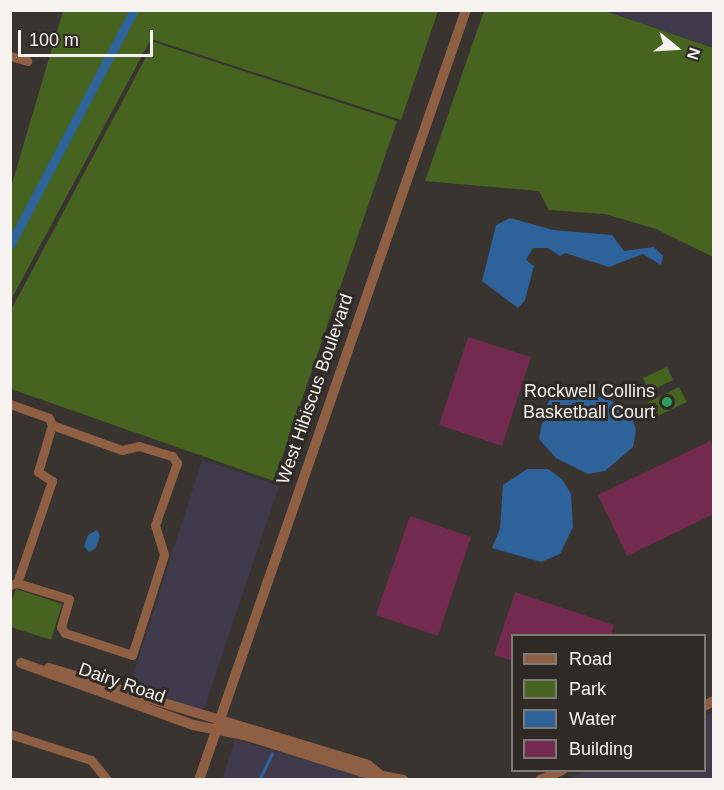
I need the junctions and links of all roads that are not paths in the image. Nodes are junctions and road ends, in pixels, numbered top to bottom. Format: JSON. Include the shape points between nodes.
{"nodes":[{"id":1,"x":466,"y":10,"type":"edge"},
{"id":2,"x":10,"y":56,"type":"edge"},
{"id":3,"x":27,"y":61,"type":"dead end"},
{"id":4,"x":10,"y":404,"type":"edge"},
{"id":5,"x":52,"y":425,"type":"junction"},
{"id":6,"x":14,"y":584,"type":"edge"},
{"id":7,"x":16,"y":661,"type":"edge"},
{"id":8,"x":216,"y":726,"type":"junction"},
{"id":9,"x":10,"y":734,"type":"edge"},
{"id":10,"x":560,"y":772,"type":"edge"},
{"id":11,"x":107,"y":780,"type":"edge"},
{"id":12,"x":199,"y":780,"type":"edge"},
{"id":13,"x":403,"y":780,"type":"edge"},
{"id":14,"x":540,"y":780,"type":"edge"}],
"edges":[{"from":1,"to":8,"type":"street","name":"West Hibiscus Boulevard"},
{"from":2,"to":3,"type":"street"},
{"from":4,"to":5,"type":"street","via":[[49,418]]},
{"from":5,"to":6,"type":"street","via":[[38,472],[52,481]]},
{"from":5,"to":6,"type":"street","via":[[122,450],[140,446],[172,456],[177,463],[155,525],[164,555],[132,655],[65,633],[61,627],[69,599]]},
{"from":7,"to":8,"type":"street","name":"Dairy Road"},
{"from":8,"to":12,"type":"street","name":"West Hibiscus Boulevard"},
{"from":8,"to":13,"type":"street","name":"Dairy Road","via":[[368,765],[378,773]]},
{"from":9,"to":11,"type":"street","via":[[91,760]]},
{"from":10,"to":14,"type":"street"}]}
